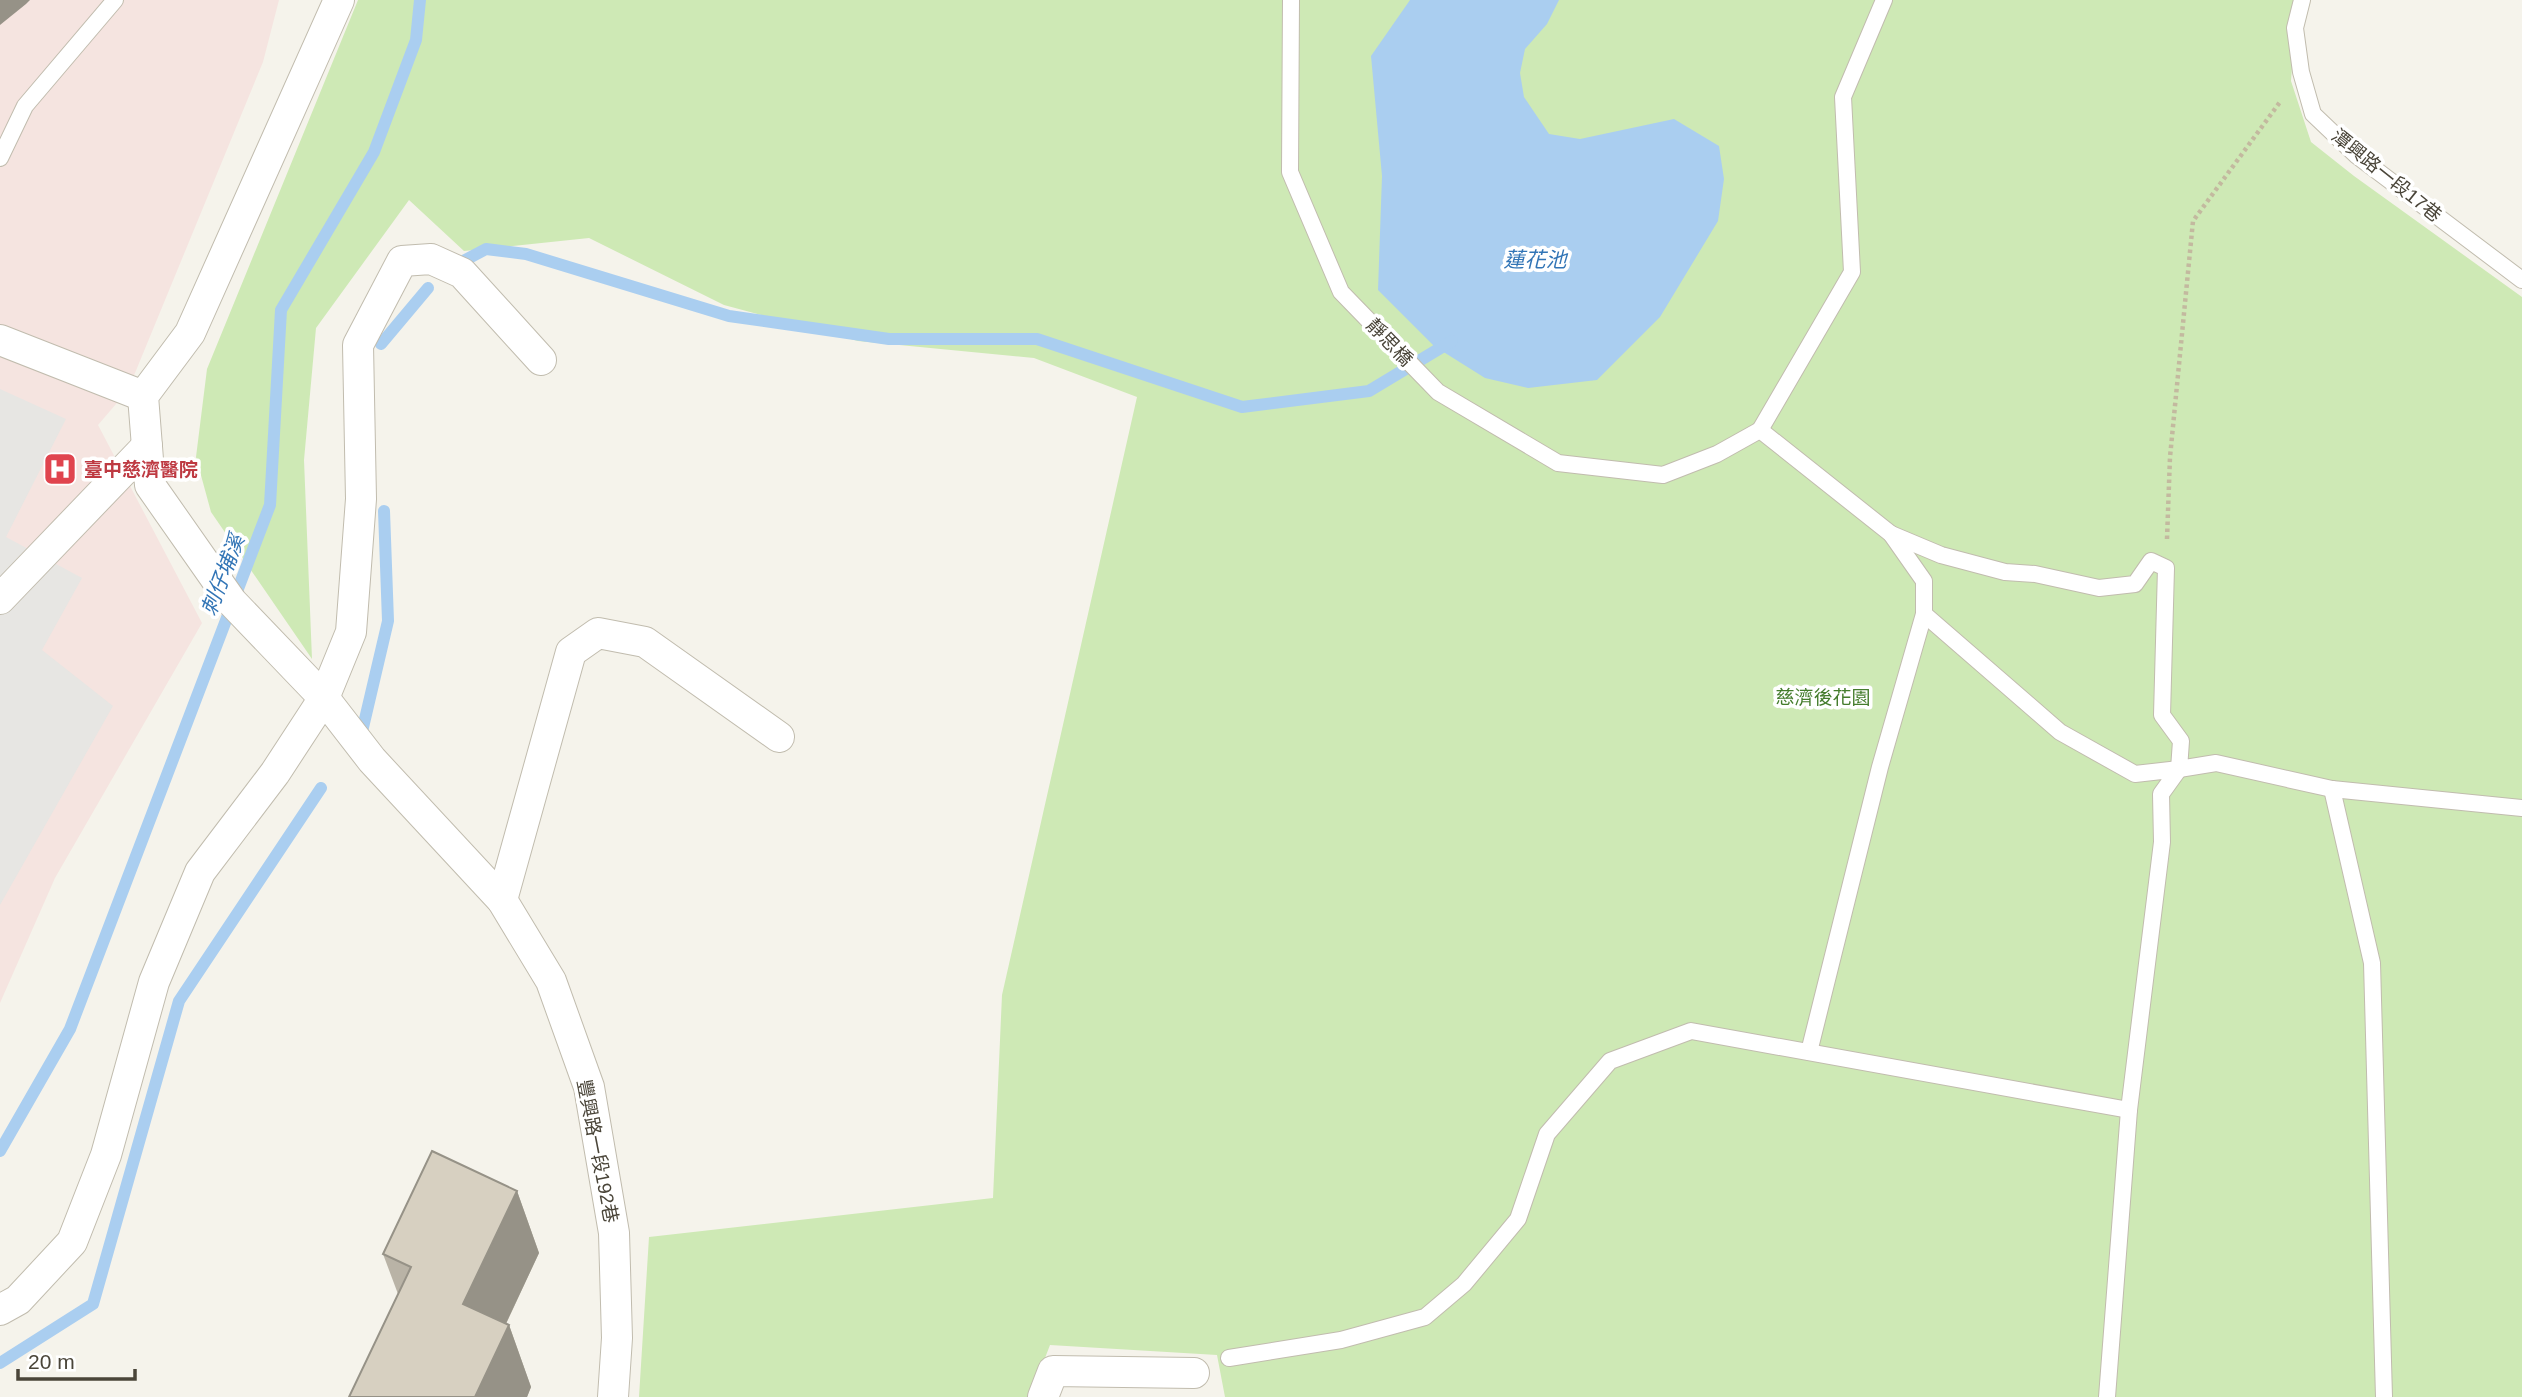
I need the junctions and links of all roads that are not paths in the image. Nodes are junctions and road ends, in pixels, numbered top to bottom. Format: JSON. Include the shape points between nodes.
{"nodes":[{"id":1,"x":115,"y":0,"type":"edge"},
{"id":2,"x":339,"y":0,"type":"edge"},
{"id":3,"x":1291,"y":0,"type":"edge"},
{"id":4,"x":1884,"y":0,"type":"edge"},
{"id":5,"x":2302,"y":0,"type":"edge"},
{"id":6,"x":0,"y":158,"type":"edge"},
{"id":7,"x":2522,"y":279,"type":"edge"},
{"id":8,"x":0,"y":340,"type":"edge"},
{"id":9,"x":541,"y":360,"type":"dead end"},
{"id":10,"x":143,"y":396,"type":"junction"},
{"id":11,"x":1760,"y":430,"type":"junction"},
{"id":12,"x":148,"y":446,"type":"junction"},
{"id":13,"x":1891,"y":534,"type":"junction"},
{"id":14,"x":0,"y":599,"type":"edge"},
{"id":15,"x":1924,"y":614,"type":"junction"},
{"id":16,"x":324,"y":698,"type":"junction"},
{"id":17,"x":779,"y":737,"type":"dead end"},
{"id":18,"x":2179,"y":769,"type":"junction"},
{"id":19,"x":2332,"y":789,"type":"junction"},
{"id":20,"x":2522,"y":808,"type":"edge"},
{"id":21,"x":502,"y":900,"type":"junction"},
{"id":22,"x":1809,"y":1052,"type":"junction"},
{"id":23,"x":2129,"y":1110,"type":"junction"},
{"id":24,"x":0,"y":1310,"type":"edge"},
{"id":25,"x":1229,"y":1359,"type":"dead end"},
{"id":26,"x":1194,"y":1373,"type":"dead end"},
{"id":27,"x":613,"y":1397,"type":"edge"},
{"id":28,"x":1043,"y":1397,"type":"edge"},
{"id":29,"x":2107,"y":1397,"type":"edge"},
{"id":30,"x":2384,"y":1397,"type":"edge"}],
"edges":[{"from":1,"to":6,"type":"lane","via":[[25,106]]},
{"from":2,"to":10,"type":"street","via":[[190,333]]},
{"from":3,"to":11,"type":"lane","name":"靜思橋","via":[[1290,172],[1341,292],[1438,392],[1558,463],[1663,475],[1717,454]]},
{"from":4,"to":11,"type":"lane","via":[[1843,97],[1852,272]]},
{"from":5,"to":7,"type":"lane","name":"潭興路一段17巷","via":[[2295,28],[2313,114],[2356,155]]},
{"from":8,"to":10,"type":"street"},
{"from":9,"to":16,"type":"street","via":[[462,273],[431,259],[402,261],[358,345],[362,499],[351,632]]},
{"from":10,"to":12,"type":"street","name":"豐興路一段192巷"},
{"from":11,"to":13,"type":"lane"},
{"from":12,"to":14,"type":"street"},
{"from":12,"to":16,"type":"street","name":"豐興路一段192巷","via":[[150,485],[232,602]]},
{"from":13,"to":15,"type":"lane","via":[[1924,581]]},
{"from":13,"to":18,"type":"lane","via":[[1941,555],[1993,569],[2099,588],[2134,584],[2151,561],[2166,568],[2162,715],[2180,741]]},
{"from":15,"to":18,"type":"lane","via":[[2060,732],[2134,774]]},
{"from":15,"to":22,"type":"lane","via":[[1880,767]]},
{"from":16,"to":21,"type":"street","name":"豐興路一段192巷","via":[[372,760]]},
{"from":16,"to":24,"type":"street","via":[[275,773],[200,872],[154,982],[106,1154],[72,1242],[18,1300]]},
{"from":17,"to":21,"type":"street","via":[[645,642],[598,633],[571,652]]},
{"from":18,"to":19,"type":"lane","via":[[2216,763]]},
{"from":18,"to":23,"type":"lane","via":[[2161,794],[2162,842],[2154,928]]},
{"from":19,"to":20,"type":"lane"},
{"from":19,"to":30,"type":"lane","via":[[2372,963]]},
{"from":21,"to":27,"type":"street","name":"豐興路一段192巷","via":[[551,981],[589,1087],[614,1233],[617,1338]]},
{"from":22,"to":23,"type":"lane"},
{"from":22,"to":25,"type":"lane","via":[[1691,1031],[1610,1061],[1547,1134],[1518,1219],[1464,1284],[1425,1317],[1341,1340]]},
{"from":23,"to":29,"type":"lane"},
{"from":26,"to":28,"type":"street","via":[[1053,1371]]}]}
